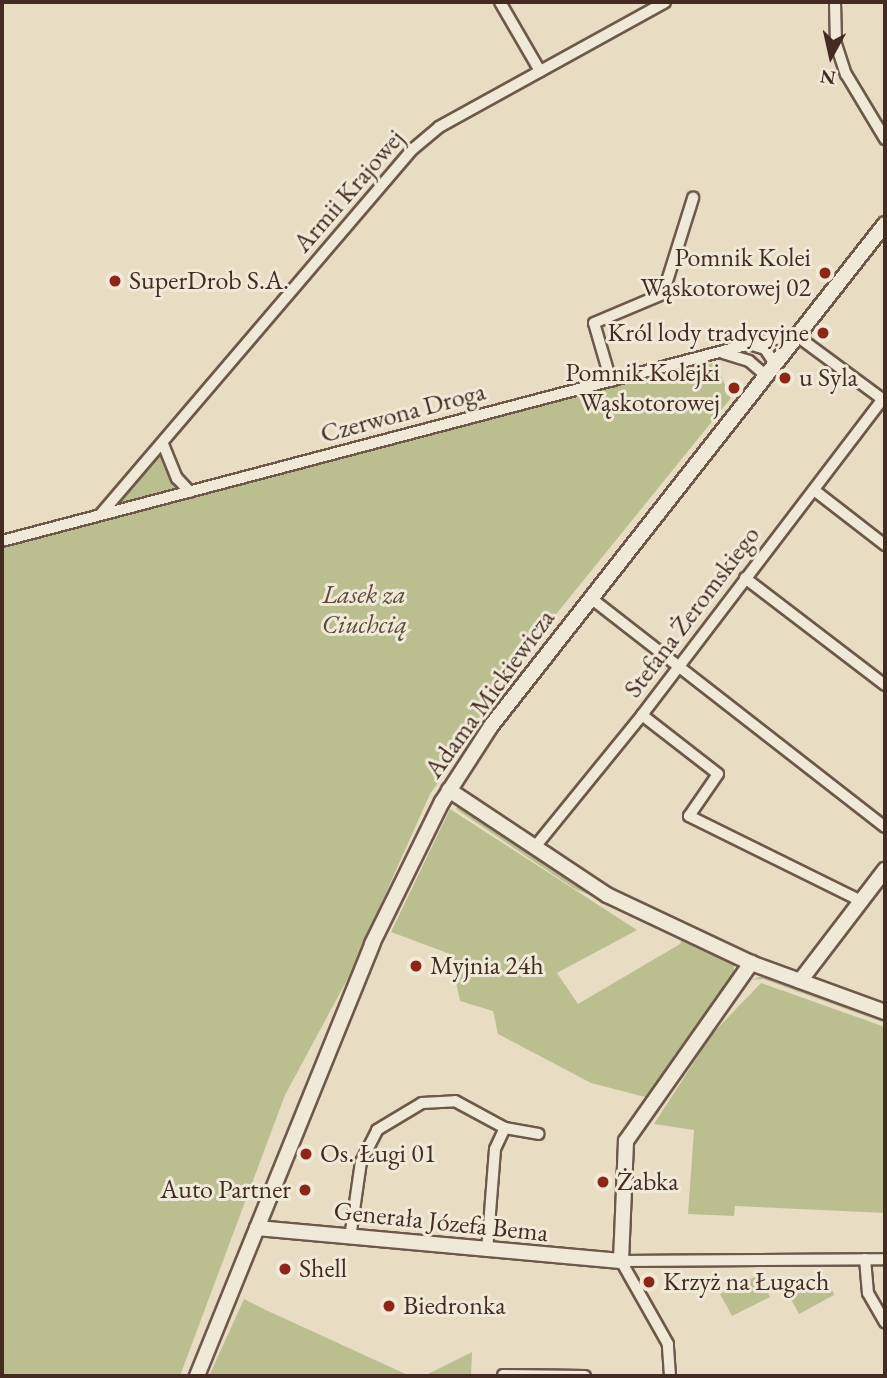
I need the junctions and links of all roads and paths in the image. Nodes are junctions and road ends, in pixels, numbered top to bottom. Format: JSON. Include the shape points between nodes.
{"nodes":[{"id":1,"x":500,"y":2,"type":"edge"},
{"id":2,"x":665,"y":2,"type":"edge"},
{"id":3,"x":835,"y":2,"type":"edge"},
{"id":4,"x":540,"y":71,"type":"junction"},
{"id":5,"x":885,"y":113,"type":"edge"},
{"id":6,"x":873,"y":121,"type":"junction"},
{"id":7,"x":885,"y":139,"type":"edge"},
{"id":8,"x":693,"y":198,"type":"dead end"},
{"id":9,"x":885,"y":224,"type":"edge"},
{"id":10,"x":797,"y":336,"type":"junction"},
{"id":11,"x":749,"y":344,"type":"junction"},
{"id":12,"x":720,"y":353,"type":"junction"},
{"id":13,"x":771,"y":370,"type":"junction"},
{"id":14,"x":611,"y":381,"type":"junction"},
{"id":15,"x":884,"y":401,"type":"edge"},
{"id":16,"x":163,"y":444,"type":"junction"},
{"id":17,"x":814,"y":491,"type":"junction"},
{"id":18,"x":190,"y":492,"type":"junction"},
{"id":19,"x":100,"y":515,"type":"junction"},
{"id":20,"x":2,"y":541,"type":"edge"},
{"id":21,"x":885,"y":545,"type":"edge"},
{"id":22,"x":745,"y":578,"type":"junction"},
{"id":23,"x":592,"y":599,"type":"junction"},
{"id":24,"x":680,"y":663,"type":"junction"},
{"id":25,"x":885,"y":685,"type":"edge"},
{"id":26,"x":642,"y":715,"type":"junction"},
{"id":27,"x":449,"y":790,"type":"junction"},
{"id":28,"x":885,"y":827,"type":"edge"},
{"id":29,"x":534,"y":848,"type":"junction"},
{"id":30,"x":885,"y":870,"type":"edge"},
{"id":31,"x":861,"y":901,"type":"junction"},
{"id":32,"x":751,"y":963,"type":"junction"},
{"id":33,"x":800,"y":981,"type":"junction"},
{"id":34,"x":885,"y":1012,"type":"edge"},
{"id":35,"x":505,"y":1128,"type":"junction"},
{"id":36,"x":538,"y":1134,"type":"dead end"},
{"id":37,"x":257,"y":1227,"type":"junction"},
{"id":38,"x":350,"y":1238,"type":"junction"},
{"id":39,"x":486,"y":1251,"type":"junction"},
{"id":40,"x":864,"y":1259,"type":"junction"},
{"id":41,"x":885,"y":1259,"type":"edge"},
{"id":42,"x":621,"y":1261,"type":"junction"},
{"id":43,"x":885,"y":1323,"type":"edge"},
{"id":44,"x":503,"y":1375,"type":"edge"},
{"id":45,"x":197,"y":1376,"type":"edge"},
{"id":46,"x":585,"y":1376,"type":"edge"},
{"id":47,"x":670,"y":1376,"type":"edge"}],
"edges":[{"from":1,"to":4,"type":"street"},
{"from":2,"to":4,"type":"street","name":"Armii Krajowej"},
{"from":3,"to":6,"type":"street","via":[[836,44]]},
{"from":4,"to":16,"type":"street","name":"Armii Krajowej","via":[[439,127],[413,149]]},
{"from":5,"to":6,"type":"street"},
{"from":6,"to":7,"type":"street"},
{"from":8,"to":14,"type":"street","via":[[663,294],[594,323]]},
{"from":9,"to":10,"type":"main road","name":"Adama Mickiewicza"},
{"from":10,"to":11,"type":"street","name":"Czerwona Droga"},
{"from":10,"to":13,"type":"main road","name":"Adama Mickiewicza"},
{"from":10,"to":15,"type":"street"},
{"from":11,"to":12,"type":"street","name":"Czerwona Droga"},
{"from":11,"to":13,"type":"street","via":[[765,349]]},
{"from":12,"to":13,"type":"street"},
{"from":12,"to":14,"type":"street","name":"Czerwona Droga"},
{"from":13,"to":23,"type":"main road","name":"Adama Mickiewicza"},
{"from":14,"to":18,"type":"street","name":"Czerwona Droga"},
{"from":15,"to":17,"type":"street","name":"Stefana Żeromskiego"},
{"from":16,"to":18,"type":"street","via":[[177,478]]},
{"from":16,"to":19,"type":"street","name":"Armii Krajowej"},
{"from":17,"to":21,"type":"street"},
{"from":17,"to":22,"type":"street","name":"Stefana Żeromskiego"},
{"from":18,"to":19,"type":"street","name":"Czerwona Droga"},
{"from":19,"to":20,"type":"street","name":"Czerwona Droga"},
{"from":22,"to":24,"type":"street","name":"Stefana Żeromskiego"},
{"from":22,"to":25,"type":"street"},
{"from":23,"to":24,"type":"street"},
{"from":23,"to":27,"type":"main road","name":"Adama Mickiewicza","via":[[491,726]]},
{"from":24,"to":26,"type":"street","name":"Stefana Żeromskiego"},
{"from":24,"to":28,"type":"street"},
{"from":26,"to":29,"type":"street","name":"Stefana Żeromskiego"},
{"from":26,"to":31,"type":"street","via":[[718,774],[689,816]]},
{"from":27,"to":29,"type":"main road"},
{"from":27,"to":37,"type":"main road","name":"Adama Mickiewicza","via":[[373,944]]},
{"from":29,"to":32,"type":"main road","via":[[607,895]]},
{"from":30,"to":31,"type":"main road"},
{"from":31,"to":33,"type":"main road"},
{"from":32,"to":33,"type":"main road"},
{"from":32,"to":42,"type":"main road","via":[[626,1141]]},
{"from":33,"to":34,"type":"main road"},
{"from":35,"to":36,"type":"street"},
{"from":35,"to":38,"type":"street","via":[[455,1101],[422,1103],[377,1130],[361,1162]]},
{"from":35,"to":39,"type":"street","via":[[495,1149]]},
{"from":37,"to":38,"type":"main road","name":"Generała Józefa Bema"},
{"from":37,"to":45,"type":"main road","name":"Adama Mickiewicza"},
{"from":38,"to":39,"type":"main road","name":"Generała Józefa Bema"},
{"from":39,"to":42,"type":"main road","name":"Generała Józefa Bema"},
{"from":40,"to":41,"type":"street","name":"Generała Józefa Bema"},
{"from":40,"to":42,"type":"street","name":"Generała Józefa Bema"},
{"from":40,"to":43,"type":"street","via":[[868,1293]]},
{"from":42,"to":47,"type":"street","via":[[668,1344]]},
{"from":44,"to":46,"type":"street"}]}
